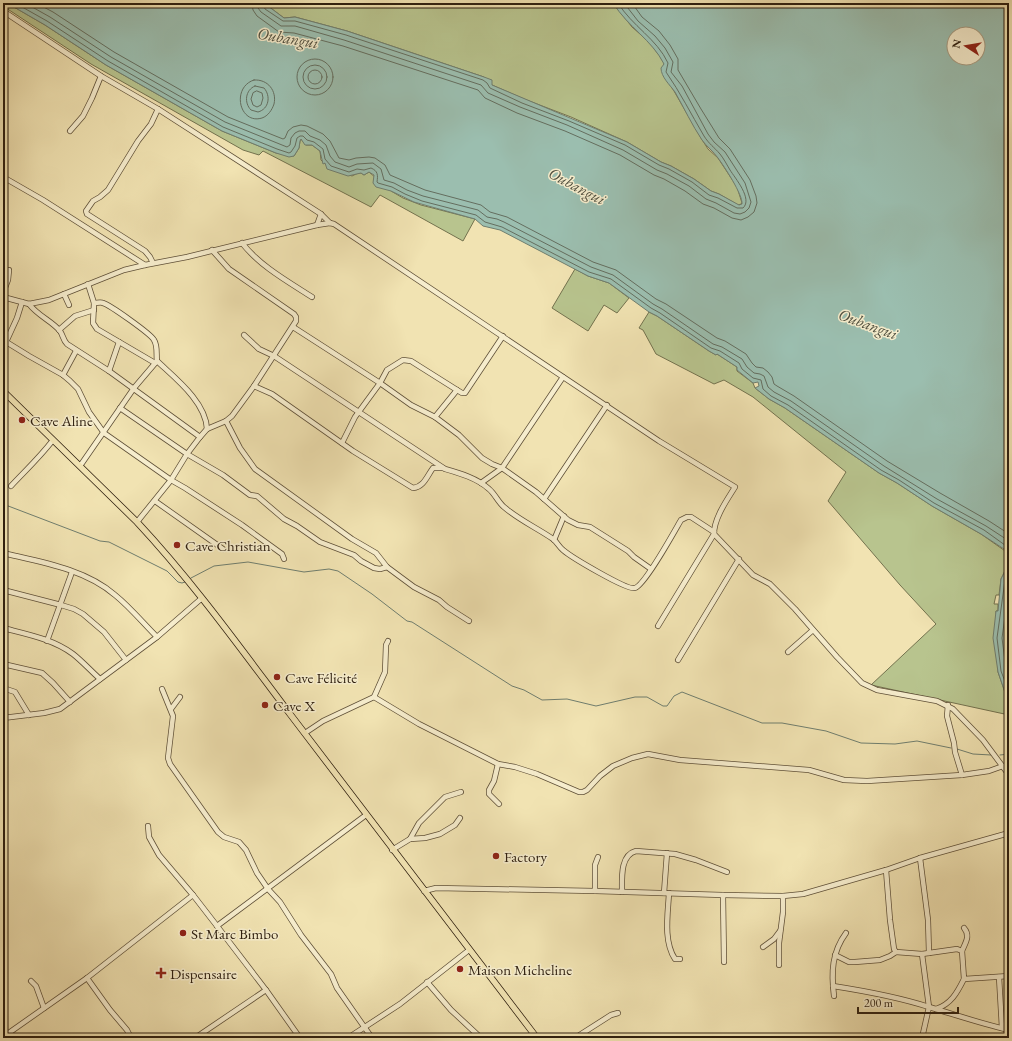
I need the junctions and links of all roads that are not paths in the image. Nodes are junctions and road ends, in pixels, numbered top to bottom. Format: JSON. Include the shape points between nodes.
{"nodes":[{"id":1,"x":3,"y":11,"type":"edge"},
{"id":2,"x":101,"y":76,"type":"junction"},
{"id":3,"x":158,"y":109,"type":"junction"},
{"id":4,"x":70,"y":131,"type":"dead end"},
{"id":5,"x":3,"y":176,"type":"edge"},
{"id":6,"x":5,"y":181,"type":"edge"},
{"id":7,"x":321,"y":214,"type":"junction"},
{"id":8,"x":330,"y":223,"type":"junction"},
{"id":9,"x":317,"y":225,"type":"junction"},
{"id":10,"x":242,"y":243,"type":"junction"},
{"id":11,"x":212,"y":250,"type":"junction"},
{"id":12,"x":153,"y":263,"type":"junction"},
{"id":13,"x":145,"y":265,"type":"junction"},
{"id":14,"x":9,"y":270,"type":"dead end"},
{"id":15,"x":88,"y":284,"type":"junction"},
{"id":16,"x":3,"y":293,"type":"edge"},
{"id":17,"x":64,"y":294,"type":"junction"},
{"id":18,"x":3,"y":297,"type":"edge"},
{"id":19,"x":312,"y":297,"type":"dead end"},
{"id":20,"x":22,"y":302,"type":"junction"},
{"id":21,"x":94,"y":303,"type":"junction"},
{"id":22,"x":29,"y":304,"type":"junction"},
{"id":23,"x":69,"y":305,"type":"dead end"},
{"id":24,"x":94,"y":310,"type":"junction"},
{"id":25,"x":293,"y":327,"type":"junction"},
{"id":26,"x":59,"y":330,"type":"junction"},
{"id":27,"x":244,"y":335,"type":"dead end"},
{"id":28,"x":503,"y":336,"type":"junction"},
{"id":29,"x":4,"y":341,"type":"edge"},
{"id":30,"x":119,"y":342,"type":"junction"},
{"id":31,"x":76,"y":351,"type":"junction"},
{"id":32,"x":274,"y":356,"type":"junction"},
{"id":33,"x":156,"y":362,"type":"junction"},
{"id":34,"x":109,"y":371,"type":"junction"},
{"id":35,"x":63,"y":375,"type":"junction"},
{"id":36,"x":563,"y":376,"type":"junction"},
{"id":37,"x":380,"y":383,"type":"junction"},
{"id":38,"x":254,"y":386,"type":"junction"},
{"id":39,"x":134,"y":388,"type":"junction"},
{"id":40,"x":457,"y":390,"type":"junction"},
{"id":41,"x":3,"y":391,"type":"edge"},
{"id":42,"x":607,"y":406,"type":"junction"},
{"id":43,"x":120,"y":408,"type":"junction"},
{"id":44,"x":361,"y":412,"type":"junction"},
{"id":45,"x":434,"y":417,"type":"junction"},
{"id":46,"x":226,"y":421,"type":"junction"},
{"id":47,"x":207,"y":429,"type":"junction"},
{"id":48,"x":104,"y":433,"type":"junction"},
{"id":49,"x":200,"y":437,"type":"junction"},
{"id":50,"x":53,"y":440,"type":"junction"},
{"id":51,"x":342,"y":443,"type":"junction"},
{"id":52,"x":187,"y":454,"type":"junction"},
{"id":53,"x":80,"y":466,"type":"junction"},
{"id":54,"x":502,"y":468,"type":"junction"},
{"id":55,"x":445,"y":469,"type":"junction"},
{"id":56,"x":171,"y":480,"type":"junction"},
{"id":57,"x":481,"y":483,"type":"junction"},
{"id":58,"x":10,"y":486,"type":"dead end"},
{"id":59,"x":544,"y":499,"type":"junction"},
{"id":60,"x":155,"y":501,"type":"junction"},
{"id":61,"x":564,"y":516,"type":"junction"},
{"id":62,"x":137,"y":522,"type":"junction"},
{"id":63,"x":714,"y":533,"type":"junction"},
{"id":64,"x":554,"y":540,"type":"junction"},
{"id":65,"x":223,"y":549,"type":"dead end"},
{"id":66,"x":3,"y":553,"type":"edge"},
{"id":67,"x":284,"y":559,"type":"dead end"},
{"id":68,"x":739,"y":559,"type":"junction"},
{"id":69,"x":387,"y":567,"type":"junction"},
{"id":70,"x":651,"y":569,"type":"junction"},
{"id":71,"x":72,"y":572,"type":"junction"},
{"id":72,"x":3,"y":590,"type":"edge"},
{"id":73,"x":202,"y":598,"type":"junction"},
{"id":74,"x":61,"y":605,"type":"junction"},
{"id":75,"x":469,"y":621,"type":"dead end"},
{"id":76,"x":658,"y":626,"type":"dead end"},
{"id":77,"x":3,"y":628,"type":"edge"},
{"id":78,"x":813,"y":630,"type":"junction"},
{"id":79,"x":157,"y":637,"type":"junction"},
{"id":80,"x":47,"y":640,"type":"junction"},
{"id":81,"x":388,"y":641,"type":"dead end"},
{"id":82,"x":788,"y":652,"type":"dead end"},
{"id":83,"x":126,"y":660,"type":"junction"},
{"id":84,"x":678,"y":660,"type":"dead end"},
{"id":85,"x":3,"y":664,"type":"edge"},
{"id":86,"x":100,"y":679,"type":"junction"},
{"id":87,"x":3,"y":688,"type":"edge"},
{"id":88,"x":162,"y":688,"type":"dead end"},
{"id":89,"x":180,"y":697,"type":"dead end"},
{"id":90,"x":374,"y":697,"type":"junction"},
{"id":91,"x":70,"y":702,"type":"junction"},
{"id":92,"x":948,"y":705,"type":"junction"},
{"id":93,"x":171,"y":709,"type":"junction"},
{"id":94,"x":28,"y":715,"type":"junction"},
{"id":95,"x":3,"y":718,"type":"edge"},
{"id":96,"x":305,"y":733,"type":"junction"},
{"id":97,"x":498,"y":764,"type":"junction"},
{"id":98,"x":1003,"y":766,"type":"junction"},
{"id":99,"x":962,"y":775,"type":"junction"},
{"id":100,"x":1009,"y":775,"type":"edge"},
{"id":101,"x":461,"y":792,"type":"dead end"},
{"id":102,"x":499,"y":804,"type":"dead end"},
{"id":103,"x":366,"y":815,"type":"junction"},
{"id":104,"x":460,"y":818,"type":"dead end"},
{"id":105,"x":148,"y":826,"type":"dead end"},
{"id":106,"x":1009,"y":833,"type":"edge"},
{"id":107,"x":410,"y":839,"type":"junction"},
{"id":108,"x":392,"y":850,"type":"junction"},
{"id":109,"x":667,"y":853,"type":"junction"},
{"id":110,"x":598,"y":857,"type":"dead end"},
{"id":111,"x":920,"y":858,"type":"junction"},
{"id":112,"x":886,"y":870,"type":"junction"},
{"id":113,"x":727,"y":872,"type":"dead end"},
{"id":114,"x":268,"y":889,"type":"junction"},
{"id":115,"x":594,"y":890,"type":"junction"},
{"id":116,"x":424,"y":891,"type":"junction"},
{"id":117,"x":622,"y":892,"type":"junction"},
{"id":118,"x":664,"y":893,"type":"junction"},
{"id":119,"x":669,"y":893,"type":"junction"},
{"id":120,"x":193,"y":895,"type":"junction"},
{"id":121,"x":723,"y":895,"type":"junction"},
{"id":122,"x":783,"y":896,"type":"junction"},
{"id":123,"x":217,"y":926,"type":"junction"},
{"id":124,"x":964,"y":928,"type":"dead end"},
{"id":125,"x":780,"y":931,"type":"junction"},
{"id":126,"x":846,"y":933,"type":"dead end"},
{"id":127,"x":763,"y":948,"type":"dead end"},
{"id":128,"x":469,"y":950,"type":"junction"},
{"id":129,"x":962,"y":951,"type":"junction"},
{"id":130,"x":896,"y":952,"type":"junction"},
{"id":131,"x":929,"y":953,"type":"junction"},
{"id":132,"x":922,"y":954,"type":"junction"},
{"id":133,"x":835,"y":955,"type":"junction"},
{"id":134,"x":680,"y":959,"type":"dead end"},
{"id":135,"x":724,"y":962,"type":"dead end"},
{"id":136,"x":779,"y":965,"type":"dead end"},
{"id":137,"x":1009,"y":976,"type":"edge"},
{"id":138,"x":998,"y":977,"type":"junction"},
{"id":139,"x":87,"y":978,"type":"junction"},
{"id":140,"x":964,"y":979,"type":"junction"},
{"id":141,"x":31,"y":981,"type":"dead end"},
{"id":142,"x":427,"y":982,"type":"junction"},
{"id":143,"x":833,"y":986,"type":"junction"},
{"id":144,"x":266,"y":990,"type":"junction"},
{"id":145,"x":834,"y":996,"type":"dead end"},
{"id":146,"x":929,"y":1007,"type":"junction"},
{"id":147,"x":44,"y":1008,"type":"junction"},
{"id":148,"x":936,"y":1010,"type":"junction"},
{"id":149,"x":618,"y":1013,"type":"dead end"},
{"id":150,"x":364,"y":1027,"type":"junction"},
{"id":151,"x":1002,"y":1028,"type":"junction"},
{"id":152,"x":1009,"y":1030,"type":"edge"},
{"id":153,"x":3,"y":1037,"type":"edge"},
{"id":154,"x":131,"y":1038,"type":"edge"},
{"id":155,"x":195,"y":1038,"type":"edge"},
{"id":156,"x":300,"y":1038,"type":"edge"},
{"id":157,"x":348,"y":1038,"type":"edge"},
{"id":158,"x":372,"y":1038,"type":"edge"},
{"id":159,"x":481,"y":1038,"type":"edge"},
{"id":160,"x":537,"y":1038,"type":"edge"},
{"id":161,"x":575,"y":1038,"type":"edge"},
{"id":162,"x":922,"y":1038,"type":"edge"}],
"edges":[{"from":1,"to":2,"type":"street"},
{"from":2,"to":3,"type":"street"},
{"from":2,"to":4,"type":"street","via":[[83,116]]},
{"from":3,"to":7,"type":"street"},
{"from":3,"to":12,"type":"street","via":[[108,190],[93,200],[86,211],[145,251]]},
{"from":5,"to":6,"type":"street"},
{"from":6,"to":13,"type":"street","via":[[43,200]]},
{"from":7,"to":8,"type":"street"},
{"from":7,"to":9,"type":"street"},
{"from":8,"to":9,"type":"street"},
{"from":8,"to":28,"type":"street"},
{"from":9,"to":10,"type":"street"},
{"from":10,"to":11,"type":"street"},
{"from":10,"to":19,"type":"street","via":[[255,258]]},
{"from":11,"to":12,"type":"street"},
{"from":11,"to":25,"type":"street","via":[[229,269],[294,314],[296,321]]},
{"from":12,"to":13,"type":"street"},
{"from":13,"to":15,"type":"street"},
{"from":14,"to":16,"type":"street"},
{"from":15,"to":17,"type":"street"},
{"from":15,"to":21,"type":"street"},
{"from":17,"to":22,"type":"street"},
{"from":17,"to":23,"type":"street"},
{"from":18,"to":20,"type":"street"},
{"from":20,"to":22,"type":"street"},
{"from":20,"to":29,"type":"street","via":[[18,318]]},
{"from":21,"to":24,"type":"street"},
{"from":21,"to":33,"type":"street","via":[[102,302],[110,306],[150,335],[156,344]]},
{"from":22,"to":26,"type":"street"},
{"from":24,"to":26,"type":"street","via":[[75,316]]},
{"from":24,"to":30,"type":"street","via":[[94,326]]},
{"from":25,"to":32,"type":"street"},
{"from":25,"to":37,"type":"street"},
{"from":26,"to":31,"type":"street","via":[[64,340]]},
{"from":27,"to":32,"type":"street","via":[[259,348]]},
{"from":28,"to":36,"type":"street"},
{"from":28,"to":40,"type":"street","via":[[465,393]]},
{"from":29,"to":35,"type":"street"},
{"from":30,"to":33,"type":"street"},
{"from":30,"to":34,"type":"street"},
{"from":31,"to":34,"type":"street"},
{"from":31,"to":35,"type":"street"},
{"from":32,"to":38,"type":"street"},
{"from":32,"to":44,"type":"street"},
{"from":33,"to":39,"type":"street"},
{"from":33,"to":47,"type":"street","via":[[194,398],[207,421]]},
{"from":34,"to":39,"type":"street"},
{"from":35,"to":48,"type":"street","via":[[78,389],[89,412]]},
{"from":36,"to":42,"type":"street"},
{"from":36,"to":54,"type":"street"},
{"from":37,"to":40,"type":"street","via":[[387,370],[402,360],[412,361]]},
{"from":37,"to":44,"type":"street"},
{"from":37,"to":45,"type":"street","via":[[411,405]]},
{"from":38,"to":46,"type":"street"},
{"from":38,"to":51,"type":"street","via":[[272,394]]},
{"from":39,"to":43,"type":"street"},
{"from":39,"to":49,"type":"street"},
{"from":40,"to":45,"type":"street"},
{"from":41,"to":50,"type":"main road"},
{"from":42,"to":59,"type":"street"},
{"from":42,"to":63,"type":"street","via":[[735,487],[718,518]]},
{"from":43,"to":48,"type":"street"},
{"from":43,"to":52,"type":"street"},
{"from":44,"to":51,"type":"street","via":[[355,417]]},
{"from":44,"to":55,"type":"street"},
{"from":45,"to":54,"type":"street","via":[[459,435],[482,458]]},
{"from":46,"to":47,"type":"street"},
{"from":46,"to":69,"type":"street","via":[[255,469],[352,539],[376,553]]},
{"from":47,"to":49,"type":"street"},
{"from":48,"to":53,"type":"street"},
{"from":48,"to":56,"type":"street"},
{"from":49,"to":52,"type":"street"},
{"from":50,"to":53,"type":"main road"},
{"from":50,"to":58,"type":"street"},
{"from":51,"to":55,"type":"street","via":[[413,488],[423,483],[433,468]]},
{"from":52,"to":56,"type":"street"},
{"from":52,"to":69,"type":"street","via":[[250,495],[257,496],[284,519],[320,542],[354,555],[374,568]]},
{"from":53,"to":62,"type":"main road"},
{"from":54,"to":57,"type":"street"},
{"from":54,"to":59,"type":"street"},
{"from":55,"to":57,"type":"street"},
{"from":56,"to":60,"type":"street"},
{"from":56,"to":67,"type":"street","via":[[242,525],[282,554]]},
{"from":57,"to":64,"type":"street","via":[[490,489],[502,506]]},
{"from":59,"to":61,"type":"street"},
{"from":60,"to":62,"type":"street"},
{"from":60,"to":65,"type":"street"},
{"from":61,"to":64,"type":"street"},
{"from":61,"to":70,"type":"street","via":[[578,525],[590,527]]},
{"from":62,"to":73,"type":"main road"},
{"from":63,"to":68,"type":"street"},
{"from":63,"to":70,"type":"street","via":[[691,517],[681,520]]},
{"from":63,"to":76,"type":"street"},
{"from":64,"to":70,"type":"street","via":[[563,550],[631,589],[636,588]]},
{"from":66,"to":71,"type":"street"},
{"from":68,"to":78,"type":"street","via":[[753,575],[770,584]]},
{"from":68,"to":84,"type":"street"},
{"from":69,"to":75,"type":"street"},
{"from":71,"to":74,"type":"street"},
{"from":71,"to":79,"type":"street","via":[[86,576],[115,594]]},
{"from":72,"to":74,"type":"street"},
{"from":73,"to":79,"type":"street"},
{"from":73,"to":96,"type":"main road"},
{"from":74,"to":80,"type":"street"},
{"from":74,"to":83,"type":"street","via":[[74,609],[90,620],[104,632]]},
{"from":77,"to":80,"type":"street"},
{"from":78,"to":82,"type":"street"},
{"from":78,"to":92,"type":"street","via":[[867,686]]},
{"from":79,"to":83,"type":"street"},
{"from":80,"to":86,"type":"street","via":[[73,654]]},
{"from":81,"to":90,"type":"street","via":[[385,672]]},
{"from":83,"to":86,"type":"street"},
{"from":85,"to":91,"type":"street","via":[[42,673]]},
{"from":86,"to":91,"type":"street"},
{"from":87,"to":94,"type":"street","via":[[14,692]]},
{"from":88,"to":93,"type":"street"},
{"from":89,"to":93,"type":"street"},
{"from":90,"to":96,"type":"street"},
{"from":90,"to":97,"type":"street","via":[[419,724]]},
{"from":91,"to":94,"type":"street","via":[[60,709]]},
{"from":92,"to":98,"type":"street","via":[[983,740]]},
{"from":92,"to":99,"type":"street","via":[[947,716]]},
{"from":93,"to":114,"type":"street","via":[[173,722],[168,758],[170,764],[218,832],[239,842],[246,850]]},
{"from":94,"to":95,"type":"street"},
{"from":96,"to":103,"type":"main road"},
{"from":97,"to":99,"type":"street","via":[[537,774],[579,792],[587,790],[613,766],[648,754],[680,760],[809,770],[844,780],[893,780]]},
{"from":97,"to":102,"type":"street","via":[[489,794]]},
{"from":98,"to":99,"type":"street"},
{"from":98,"to":100,"type":"street"},
{"from":101,"to":107,"type":"street","via":[[445,797],[419,823]]},
{"from":103,"to":108,"type":"main road"},
{"from":103,"to":114,"type":"street"},
{"from":104,"to":107,"type":"street","via":[[455,825],[440,834]]},
{"from":105,"to":120,"type":"street","via":[[149,837],[159,855]]},
{"from":106,"to":111,"type":"street"},
{"from":107,"to":108,"type":"street"},
{"from":108,"to":116,"type":"main road"},
{"from":109,"to":113,"type":"street","via":[[696,860]]},
{"from":109,"to":117,"type":"street","via":[[631,852],[624,861]]},
{"from":109,"to":118,"type":"street"},
{"from":110,"to":115,"type":"street","via":[[595,865]]},
{"from":111,"to":112,"type":"street"},
{"from":111,"to":131,"type":"street","via":[[928,920]]},
{"from":112,"to":122,"type":"street","via":[[803,894]]},
{"from":112,"to":130,"type":"street","via":[[890,920]]},
{"from":114,"to":123,"type":"street"},
{"from":114,"to":150,"type":"street","via":[[331,974],[337,988]]},
{"from":115,"to":116,"type":"street","via":[[436,888]]},
{"from":115,"to":117,"type":"street"},
{"from":116,"to":128,"type":"main road"},
{"from":117,"to":118,"type":"street"},
{"from":118,"to":119,"type":"street"},
{"from":119,"to":121,"type":"street"},
{"from":119,"to":134,"type":"street","via":[[668,936],[672,954],[675,959]]},
{"from":120,"to":123,"type":"street"},
{"from":120,"to":139,"type":"street"},
{"from":121,"to":122,"type":"street"},
{"from":121,"to":135,"type":"street"},
{"from":122,"to":125,"type":"street"},
{"from":123,"to":144,"type":"street"},
{"from":124,"to":129,"type":"street","via":[[967,940]]},
{"from":125,"to":127,"type":"street"},
{"from":125,"to":136,"type":"street"},
{"from":126,"to":133,"type":"street"},
{"from":128,"to":142,"type":"street"},
{"from":128,"to":160,"type":"main road"},
{"from":129,"to":131,"type":"street","via":[[957,949]]},
{"from":129,"to":140,"type":"street"},
{"from":130,"to":132,"type":"street"},
{"from":130,"to":133,"type":"street","via":[[880,960],[855,962]]},
{"from":131,"to":132,"type":"street"},
{"from":132,"to":146,"type":"street"},
{"from":133,"to":143,"type":"street"},
{"from":137,"to":138,"type":"street"},
{"from":138,"to":140,"type":"street"},
{"from":138,"to":151,"type":"street"},
{"from":139,"to":147,"type":"street"},
{"from":139,"to":154,"type":"street"},
{"from":140,"to":148,"type":"street","via":[[954,998]]},
{"from":141,"to":147,"type":"street","via":[[36,986]]},
{"from":142,"to":150,"type":"street","via":[[400,1004]]},
{"from":142,"to":159,"type":"street","via":[[451,1010]]},
{"from":143,"to":145,"type":"street"},
{"from":143,"to":146,"type":"street"},
{"from":144,"to":155,"type":"street"},
{"from":144,"to":156,"type":"street"},
{"from":146,"to":148,"type":"street"},
{"from":146,"to":162,"type":"street"},
{"from":147,"to":153,"type":"street"},
{"from":148,"to":151,"type":"street"},
{"from":149,"to":161,"type":"street"},
{"from":150,"to":157,"type":"street"},
{"from":150,"to":158,"type":"street"},
{"from":151,"to":152,"type":"street"}]}
